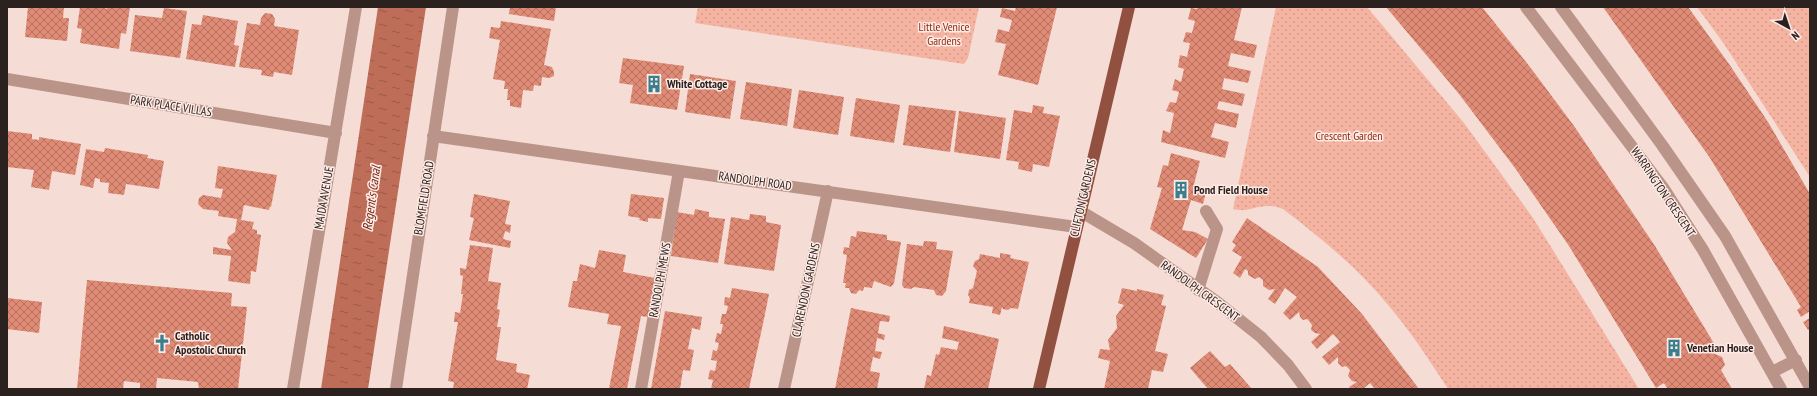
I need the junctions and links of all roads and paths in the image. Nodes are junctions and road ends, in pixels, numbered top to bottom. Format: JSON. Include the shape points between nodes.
{"nodes":[{"id":1,"x":356,"y":7,"type":"edge"},
{"id":2,"x":452,"y":7,"type":"edge"},
{"id":3,"x":1129,"y":7,"type":"edge"},
{"id":4,"x":1526,"y":7,"type":"edge"},
{"id":5,"x":1561,"y":7,"type":"edge"},
{"id":6,"x":7,"y":79,"type":"edge"},
{"id":7,"x":336,"y":133,"type":"junction"},
{"id":8,"x":433,"y":136,"type":"junction"},
{"id":9,"x":679,"y":171,"type":"junction"},
{"id":10,"x":828,"y":191,"type":"junction"},
{"id":11,"x":1206,"y":210,"type":"dead end"},
{"id":12,"x":1080,"y":211,"type":"junction"},
{"id":13,"x":1076,"y":227,"type":"junction"},
{"id":14,"x":1198,"y":290,"type":"junction"},
{"id":15,"x":1796,"y":360,"type":"junction"},
{"id":16,"x":1772,"y":372,"type":"junction"},
{"id":17,"x":1810,"y":386,"type":"edge"},
{"id":18,"x":293,"y":389,"type":"edge"},
{"id":19,"x":396,"y":389,"type":"edge"},
{"id":20,"x":641,"y":389,"type":"edge"},
{"id":21,"x":784,"y":389,"type":"edge"},
{"id":22,"x":1039,"y":389,"type":"edge"},
{"id":23,"x":1306,"y":389,"type":"edge"},
{"id":24,"x":1781,"y":389,"type":"edge"}],
"edges":[{"from":1,"to":7,"type":"street","name":"MAIDA AVENUE"},
{"from":2,"to":8,"type":"street","name":"BLOMFIELD ROAD"},
{"from":3,"to":12,"type":"main road","name":"CLIFTON GARDENS"},
{"from":4,"to":16,"type":"street","name":"WARRINGTON CRESCENT","via":[[1664,189],[1703,250]]},
{"from":5,"to":15,"type":"street","via":[[1725,236]]},
{"from":6,"to":7,"type":"street","name":"PARK PLACE VILLAS"},
{"from":7,"to":18,"type":"street","name":"MAIDA AVENUE"},
{"from":8,"to":9,"type":"street","name":"RANDOLPH ROAD"},
{"from":8,"to":19,"type":"street","name":"BLOMFIELD ROAD"},
{"from":9,"to":10,"type":"street","name":"RANDOLPH ROAD"},
{"from":9,"to":20,"type":"street","name":"RANDOLPH MEWS"},
{"from":10,"to":13,"type":"street","name":"RANDOLPH ROAD"},
{"from":10,"to":21,"type":"street","name":"CLARENDON GARDENS"},
{"from":11,"to":14,"type":"street","via":[[1218,229]]},
{"from":12,"to":13,"type":"main road","name":"CLIFTON GARDENS"},
{"from":12,"to":14,"type":"street","name":"RANDOLPH CRESCENT","via":[[1134,243]]},
{"from":13,"to":22,"type":"main road","name":"CLIFTON GARDENS"},
{"from":14,"to":23,"type":"street","name":"RANDOLPH CRESCENT","via":[[1261,337],[1288,365]]},
{"from":15,"to":16,"type":"street"},
{"from":15,"to":17,"type":"street"},
{"from":16,"to":24,"type":"street","name":"WARRINGTON CRESCENT"}]}
